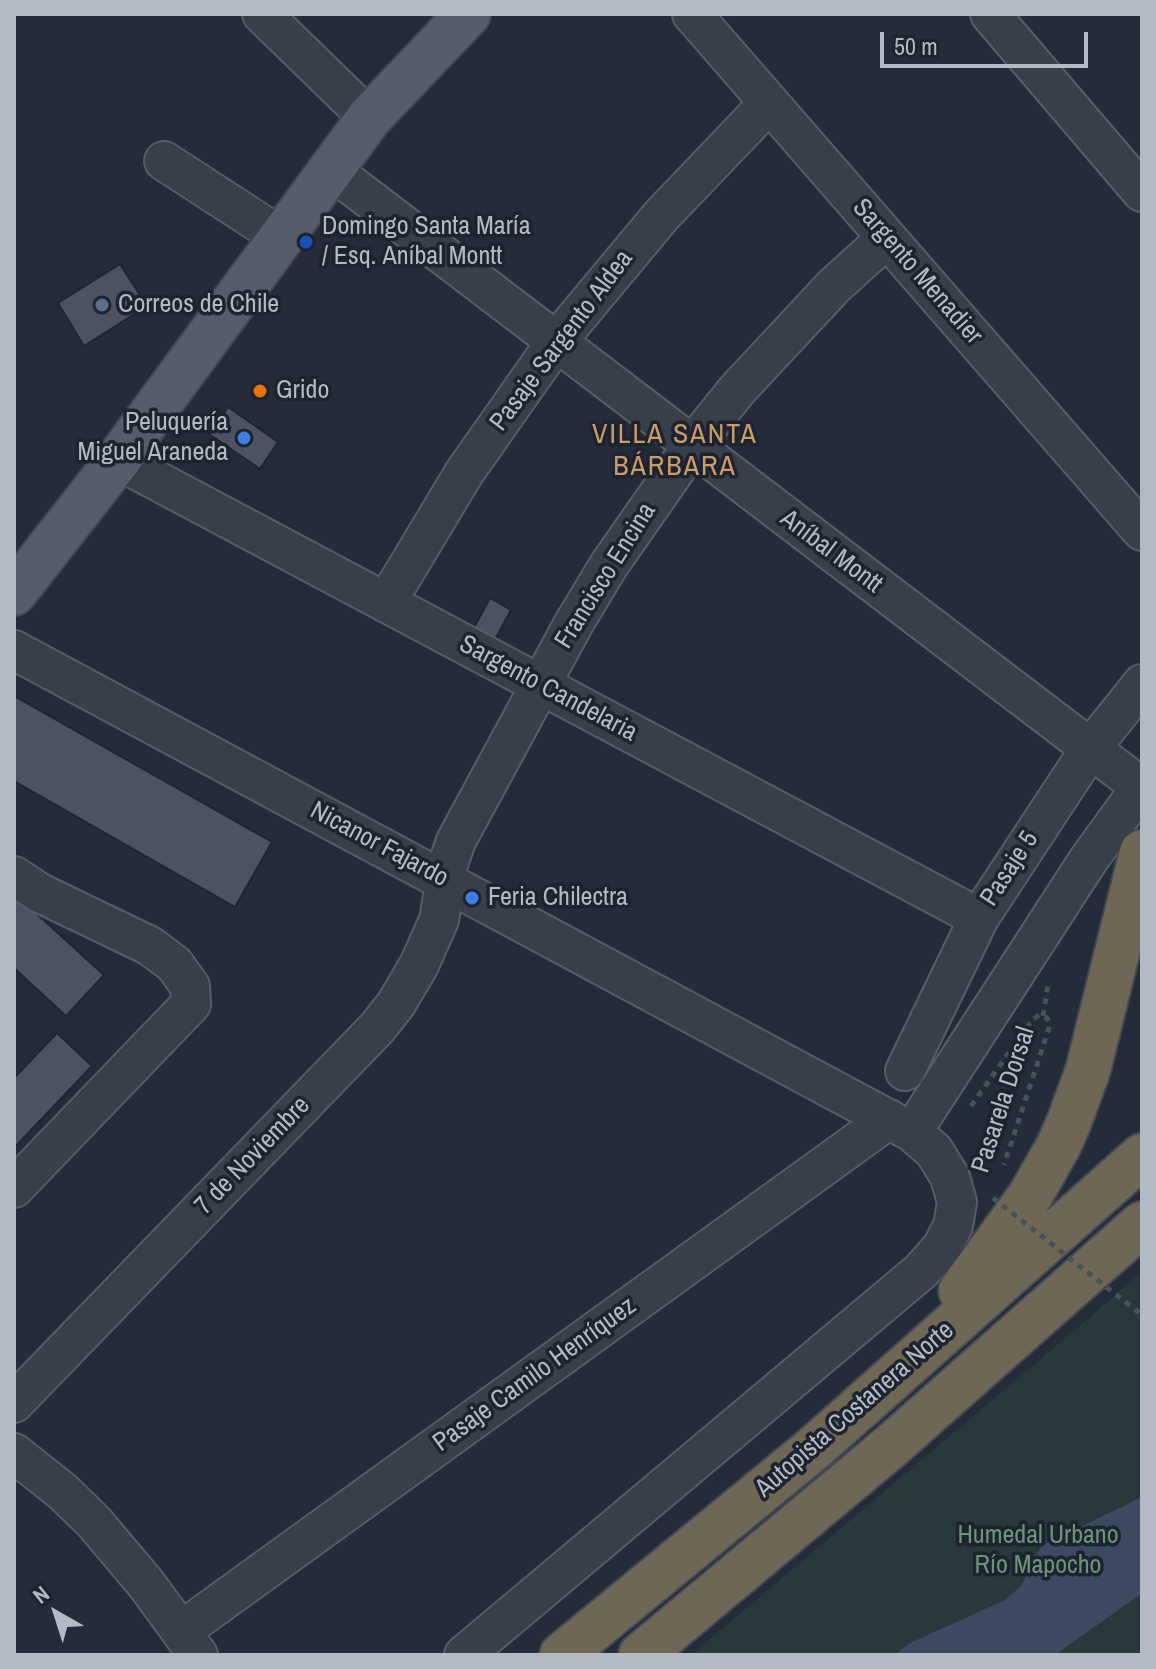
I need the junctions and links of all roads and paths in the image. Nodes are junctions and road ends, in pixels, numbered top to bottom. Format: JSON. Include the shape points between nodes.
{"nodes":[{"id":1,"x":262,"y":14,"type":"edge"},
{"id":2,"x":468,"y":14,"type":"edge"},
{"id":3,"x":692,"y":14,"type":"edge"},
{"id":4,"x":990,"y":14,"type":"edge"},
{"id":5,"x":769,"y":103,"type":"junction"},
{"id":6,"x":369,"y":118,"type":"junction"},
{"id":7,"x":164,"y":161,"type":"dead end"},
{"id":8,"x":330,"y":169,"type":"junction"},
{"id":9,"x":1142,"y":192,"type":"edge"},
{"id":10,"x":281,"y":237,"type":"junction"},
{"id":11,"x":887,"y":238,"type":"junction"},
{"id":12,"x":556,"y":342,"type":"junction"},
{"id":13,"x":692,"y":446,"type":"junction"},
{"id":14,"x":118,"y":460,"type":"junction"},
{"id":15,"x":1142,"y":531,"type":"edge"},
{"id":16,"x":14,"y":593,"type":"edge"},
{"id":17,"x":386,"y":603,"type":"junction"},
{"id":18,"x":14,"y":650,"type":"edge"},
{"id":19,"x":1142,"y":684,"type":"edge"},
{"id":20,"x":540,"y":685,"type":"junction"},
{"id":21,"x":1090,"y":749,"type":"junction"},
{"id":22,"x":1141,"y":787,"type":"edge"},
{"id":23,"x":1142,"y":852,"type":"edge"},
{"id":24,"x":14,"y":876,"type":"edge"},
{"id":25,"x":447,"y":881,"type":"junction"},
{"id":26,"x":979,"y":918,"type":"junction"},
{"id":27,"x":1048,"y":984,"type":"dead end"},
{"id":28,"x":1043,"y":1016,"type":"junction"},
{"id":29,"x":905,"y":1071,"type":"dead end"},
{"id":30,"x":967,"y":1111,"type":"dead end"},
{"id":31,"x":900,"y":1126,"type":"junction"},
{"id":32,"x":1142,"y":1156,"type":"edge"},
{"id":33,"x":1003,"y":1170,"type":"dead end"},
{"id":34,"x":998,"y":1184,"type":"dead end"},
{"id":35,"x":14,"y":1188,"type":"edge"},
{"id":36,"x":1142,"y":1224,"type":"edge"},
{"id":37,"x":1142,"y":1315,"type":"edge"},
{"id":38,"x":870,"y":1397,"type":"junction"},
{"id":39,"x":14,"y":1403,"type":"edge"},
{"id":40,"x":14,"y":1453,"type":"edge"},
{"id":41,"x":190,"y":1643,"type":"edge"},
{"id":42,"x":464,"y":1655,"type":"edge"},
{"id":43,"x":562,"y":1655,"type":"edge"},
{"id":44,"x":641,"y":1655,"type":"edge"}],
"edges":[{"from":1,"to":6,"type":"street"},
{"from":2,"to":6,"type":"main road"},
{"from":3,"to":5,"type":"street","name":"Sargento Menadier"},
{"from":4,"to":9,"type":"street"},
{"from":5,"to":11,"type":"street","name":"Sargento Menadier"},
{"from":5,"to":12,"type":"street","name":"Pasaje Sargento Aldea","via":[[661,216]]},
{"from":6,"to":8,"type":"main road"},
{"from":7,"to":10,"type":"street"},
{"from":8,"to":10,"type":"main road"},
{"from":8,"to":12,"type":"street","name":"Aníbal Montt"},
{"from":10,"to":14,"type":"main road"},
{"from":11,"to":13,"type":"street","name":"Francisco Encina","via":[[784,337]]},
{"from":11,"to":15,"type":"street","name":"Sargento Menadier"},
{"from":12,"to":13,"type":"street","name":"Aníbal Montt"},
{"from":12,"to":17,"type":"street","name":"Pasaje Sargento Aldea","via":[[464,473]]},
{"from":13,"to":20,"type":"street","name":"Francisco Encina","via":[[609,565]]},
{"from":13,"to":21,"type":"street","name":"Aníbal Montt"},
{"from":14,"to":16,"type":"main road"},
{"from":14,"to":17,"type":"street","name":"Sargento Candelaria"},
{"from":17,"to":20,"type":"street","name":"Sargento Candelaria"},
{"from":18,"to":25,"type":"street","name":"Nicanor Fajardo"},
{"from":19,"to":21,"type":"street","name":"Pasaje 5"},
{"from":20,"to":25,"type":"street","name":"Francisco Encina","via":[[456,841]]},
{"from":20,"to":26,"type":"street","name":"Sargento Candelaria"},
{"from":21,"to":22,"type":"street","name":"Aníbal Montt"},
{"from":21,"to":26,"type":"street","name":"Pasaje 5"},
{"from":22,"to":31,"type":"street"},
{"from":23,"to":38,"type":"highway","via":[[1088,1070],[1059,1145],[975,1273]]},
{"from":24,"to":35,"type":"street","via":[[150,946],[174,964],[190,986],[191,1004]]},
{"from":25,"to":31,"type":"street","name":"Nicanor Fajardo"},
{"from":25,"to":39,"type":"street","name":"7 de Noviembre","via":[[439,920],[419,965],[377,1028]]},
{"from":26,"to":29,"type":"street","name":"Pasaje 5"},
{"from":27,"to":28,"type":"path"},
{"from":28,"to":30,"type":"path","name":"Pasarela Dorsal","via":[[1032,1020]]},
{"from":28,"to":33,"type":"path","name":"Pasarela Dorsal","via":[[1050,1025]]},
{"from":31,"to":41,"type":"street","name":"Pasaje Camilo Henríquez"},
{"from":31,"to":42,"type":"street","name":"Nicanor Fajardo","via":[[939,1158],[956,1193],[953,1226],[934,1257]]},
{"from":32,"to":38,"type":"highway","name":"Autopista Costanera Norte"},
{"from":34,"to":37,"type":"path","name":"Pasarela Dorsal","bridge":true,"via":[[993,1198]]},
{"from":36,"to":44,"type":"highway","name":"Autopista Costanera Norte","via":[[867,1468]]},
{"from":38,"to":43,"type":"highway","name":"Autopista Costanera Norte"},
{"from":40,"to":41,"type":"street","via":[[94,1522]]}]}
